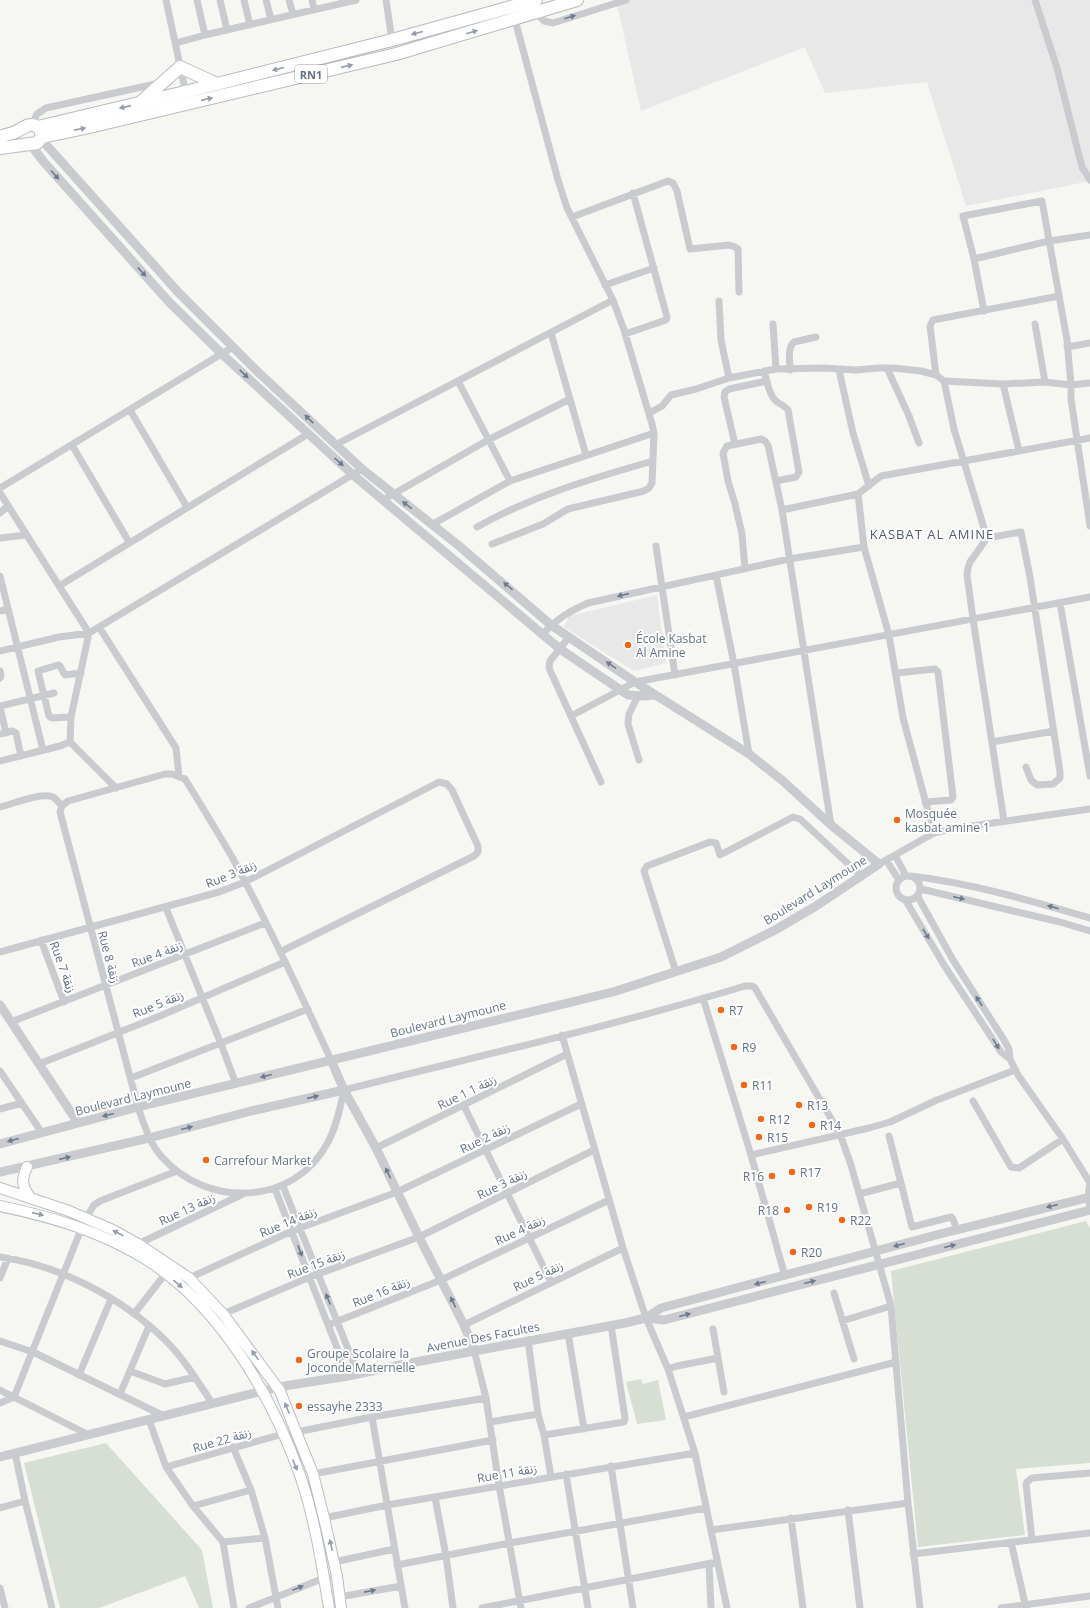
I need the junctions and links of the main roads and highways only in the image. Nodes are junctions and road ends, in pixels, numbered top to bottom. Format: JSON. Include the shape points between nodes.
{"nodes":[{"id":1,"x":536,"y":0,"type":"edge"},
{"id":2,"x":577,"y":0,"type":"edge"},
{"id":3,"x":217,"y":84,"type":"junction"},
{"id":4,"x":186,"y":98,"type":"junction"},
{"id":5,"x":140,"y":103,"type":"junction"},
{"id":6,"x":37,"y":134,"type":"junction"},
{"id":7,"x":0,"y":136,"type":"edge"},
{"id":8,"x":0,"y":148,"type":"edge"},
{"id":9,"x":27,"y":1167,"type":"road end"},
{"id":10,"x":0,"y":1188,"type":"edge"},
{"id":11,"x":30,"y":1198,"type":"junction"},
{"id":12,"x":0,"y":1206,"type":"edge"},
{"id":13,"x":84,"y":1223,"type":"junction"},
{"id":14,"x":329,"y":1608,"type":"edge"},
{"id":15,"x":341,"y":1608,"type":"edge"}],
"edges":[{"from":1,"to":3,"type":"highway","number":"RN1","one_way":true,"via":[[392,40]]},
{"from":4,"to":2,"type":"highway","number":"RN1","one_way":true,"via":[[396,54]]},
{"from":3,"to":4,"type":"highway","number":"RN1"},
{"from":3,"to":5,"type":"highway","via":[[180,67]]},
{"from":4,"to":5,"type":"highway","number":"RN1"},
{"from":6,"to":4,"type":"highway","number":"RN1","one_way":true,"via":[[85,128]]},
{"from":5,"to":6,"type":"highway","number":"RN1","one_way":true},
{"from":6,"to":7,"type":"highway","number":"RN1","via":[[28,125]]},
{"from":6,"to":8,"type":"highway","number":"RN1"},
{"from":9,"to":11,"type":"main road","via":[[22,1181]]},
{"from":10,"to":11,"type":"main road"},
{"from":11,"to":13,"type":"main road"},
{"from":12,"to":13,"type":"main road","one_way":true},
{"from":13,"to":14,"type":"main road","one_way":true,"via":[[166,1273],[202,1306],[238,1353],[262,1391],[301,1479],[314,1528]]},
{"from":15,"to":13,"type":"main road","one_way":true,"via":[[337,1576],[313,1474],[278,1387],[223,1314],[189,1278],[113,1230]]}]}
